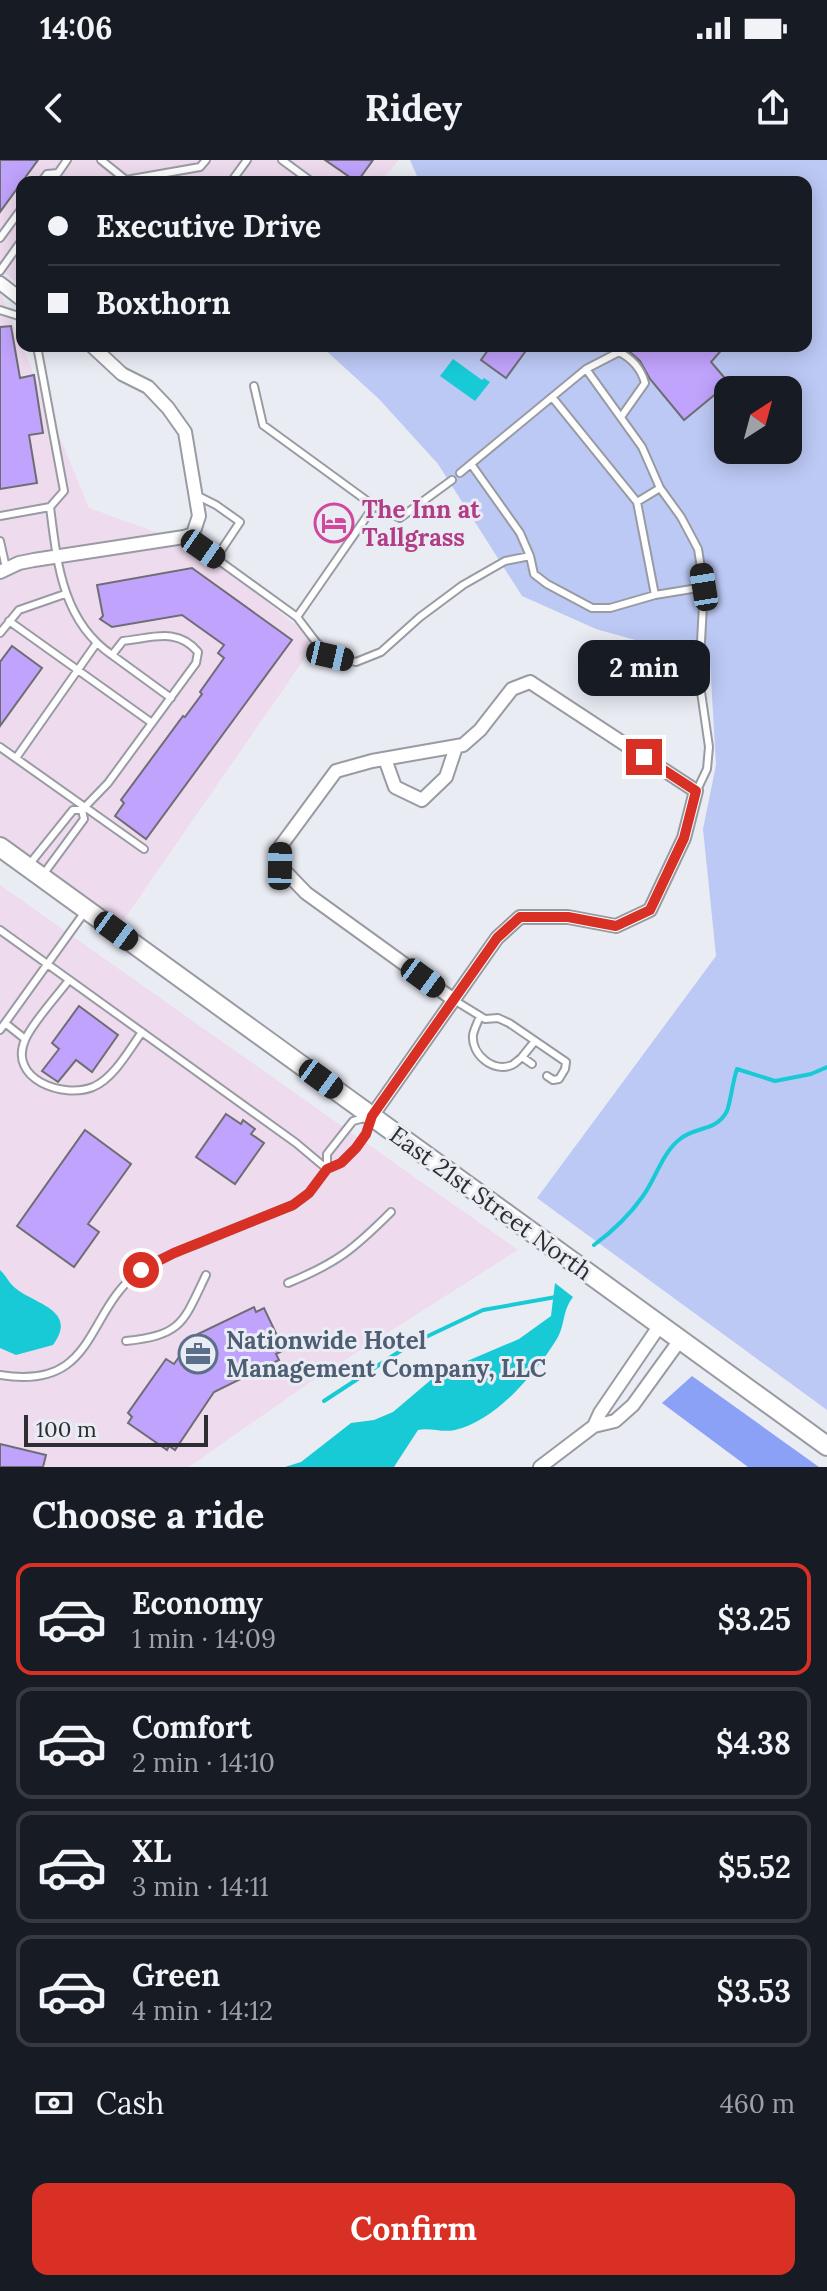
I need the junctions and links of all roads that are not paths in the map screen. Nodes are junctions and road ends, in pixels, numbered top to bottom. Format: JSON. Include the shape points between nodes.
{"nodes":[{"id":1,"x":67,"y":160,"type":"edge"},
{"id":2,"x":101,"y":160,"type":"edge"},
{"id":3,"x":206,"y":160,"type":"edge"},
{"id":4,"x":282,"y":160,"type":"edge"},
{"id":5,"x":58,"y":173,"type":"junction"},
{"id":6,"x":46,"y":176,"type":"edge"},
{"id":7,"x":59,"y":176,"type":"edge"},
{"id":8,"x":121,"y":176,"type":"edge"},
{"id":9,"x":149,"y":176,"type":"edge"},
{"id":10,"x":304,"y":176,"type":"edge"},
{"id":11,"x":16,"y":216,"type":"edge"},
{"id":12,"x":0,"y":238,"type":"edge"},
{"id":13,"x":16,"y":248,"type":"edge"},
{"id":14,"x":0,"y":271,"type":"edge"},
{"id":15,"x":0,"y":283,"type":"edge"},
{"id":16,"x":16,"y":295,"type":"edge"},
{"id":17,"x":38,"y":352,"type":"edge"},
{"id":18,"x":98,"y":352,"type":"edge"},
{"id":19,"x":586,"y":369,"type":"junction"},
{"id":20,"x":254,"y":386,"type":"dead end"},
{"id":21,"x":552,"y":397,"type":"junction"},
{"id":22,"x":621,"y":417,"type":"junction"},
{"id":23,"x":471,"y":464,"type":"junction"},
{"id":24,"x":460,"y":473,"type":"dead end"},
{"id":25,"x":452,"y":480,"type":"dead end"},
{"id":26,"x":660,"y":488,"type":"junction"},
{"id":27,"x":196,"y":495,"type":"junction"},
{"id":28,"x":637,"y":502,"type":"junction"},
{"id":29,"x":374,"y":506,"type":"junction"},
{"id":30,"x":50,"y":507,"type":"junction"},
{"id":31,"x":0,"y":516,"type":"edge"},
{"id":32,"x":193,"y":534,"type":"junction"},
{"id":33,"x":0,"y":541,"type":"edge"},
{"id":34,"x":530,"y":556,"type":"junction"},
{"id":35,"x":57,"y":558,"type":"junction"},
{"id":36,"x":216,"y":558,"type":"junction"},
{"id":37,"x":3,"y":570,"type":"edge"},
{"id":38,"x":704,"y":587,"type":"junction"},
{"id":39,"x":65,"y":594,"type":"junction"},
{"id":40,"x":655,"y":595,"type":"junction"},
{"id":41,"x":297,"y":617,"type":"junction"},
{"id":42,"x":9,"y":621,"type":"junction"},
{"id":43,"x":0,"y":633,"type":"edge"},
{"id":44,"x":96,"y":644,"type":"junction"},
{"id":45,"x":112,"y":655,"type":"junction"},
{"id":46,"x":77,"y":671,"type":"junction"},
{"id":47,"x":171,"y":698,"type":"junction"},
{"id":48,"x":152,"y":723,"type":"junction"},
{"id":49,"x":0,"y":747,"type":"edge"},
{"id":50,"x":456,"y":747,"type":"junction"},
{"id":51,"x":16,"y":758,"type":"junction"},
{"id":52,"x":385,"y":759,"type":"junction"},
{"id":53,"x":696,"y":791,"type":"junction"},
{"id":54,"x":84,"y":808,"type":"junction"},
{"id":55,"x":0,"y":847,"type":"edge"},
{"id":56,"x":144,"y":849,"type":"dead end"},
{"id":57,"x":35,"y":872,"type":"junction"},
{"id":58,"x":86,"y":909,"type":"junction"},
{"id":59,"x":0,"y":930,"type":"edge"},
{"id":60,"x":47,"y":964,"type":"junction"},
{"id":61,"x":69,"y":980,"type":"junction"},
{"id":62,"x":454,"y":1000,"type":"junction"},
{"id":63,"x":480,"y":1016,"type":"junction"},
{"id":64,"x":5,"y":1023,"type":"junction"},
{"id":65,"x":0,"y":1030,"type":"edge"},
{"id":66,"x":142,"y":1032,"type":"junction"},
{"id":67,"x":25,"y":1039,"type":"junction"},
{"id":68,"x":535,"y":1041,"type":"junction"},
{"id":69,"x":522,"y":1057,"type":"junction"},
{"id":70,"x":532,"y":1064,"type":"dead end"},
{"id":71,"x":547,"y":1076,"type":"dead end"},
{"id":72,"x":372,"y":1116,"type":"junction"},
{"id":73,"x":327,"y":1169,"type":"junction"},
{"id":74,"x":391,"y":1212,"type":"dead end"},
{"id":75,"x":206,"y":1275,"type":"dead end"},
{"id":76,"x":288,"y":1283,"type":"dead end"},
{"id":77,"x":660,"y":1325,"type":"junction"},
{"id":78,"x":680,"y":1340,"type":"junction"},
{"id":79,"x":126,"y":1341,"type":"dead end"},
{"id":80,"x":0,"y":1375,"type":"edge"},
{"id":81,"x":594,"y":1426,"type":"junction"},
{"id":82,"x":827,"y":1446,"type":"edge"},
{"id":83,"x":540,"y":1467,"type":"edge"}],
"edges":[{"from":1,"to":5,"type":"lane"},
{"from":2,"to":8,"type":"lane"},
{"from":3,"to":9,"type":"lane","via":[[200,167]]},
{"from":4,"to":10,"type":"lane"},
{"from":5,"to":6,"type":"lane"},
{"from":5,"to":7,"type":"lane"},
{"from":11,"to":12,"type":"lane"},
{"from":13,"to":14,"type":"lane"},
{"from":15,"to":16,"type":"street"},
{"from":17,"to":30,"type":"lane","via":[[64,491]]},
{"from":18,"to":27,"type":"street","via":[[122,374],[148,387],[185,432]]},
{"from":19,"to":21,"type":"lane"},
{"from":19,"to":22,"type":"lane"},
{"from":19,"to":22,"type":"lane","via":[[619,352],[642,373],[645,383]]},
{"from":20,"to":29,"type":"lane","via":[[263,425]]},
{"from":21,"to":23,"type":"lane"},
{"from":21,"to":28,"type":"lane"},
{"from":22,"to":26,"type":"lane"},
{"from":23,"to":24,"type":"lane"},
{"from":23,"to":34,"type":"lane"},
{"from":25,"to":29,"type":"lane","via":[[400,518]]},
{"from":26,"to":28,"type":"lane"},
{"from":26,"to":38,"type":"lane","via":[[698,549]]},
{"from":27,"to":32,"type":"street","via":[[199,516]]},
{"from":27,"to":36,"type":"lane","via":[[240,522]]},
{"from":28,"to":40,"type":"lane"},
{"from":29,"to":41,"type":"lane"},
{"from":30,"to":31,"type":"lane"},
{"from":30,"to":35,"type":"lane"},
{"from":32,"to":35,"type":"street"},
{"from":32,"to":36,"type":"lane"},
{"from":33,"to":37,"type":"lane"},
{"from":34,"to":40,"type":"lane","via":[[534,574],[592,608]]},
{"from":34,"to":41,"type":"lane","via":[[505,561],[463,585],[381,652],[356,662],[330,656]]},
{"from":35,"to":37,"type":"street"},
{"from":35,"to":39,"type":"lane"},
{"from":36,"to":41,"type":"lane"},
{"from":38,"to":40,"type":"lane"},
{"from":38,"to":53,"type":"lane","via":[[699,678],[709,747],[707,769]]},
{"from":39,"to":42,"type":"lane","via":[[19,610]]},
{"from":39,"to":44,"type":"lane"},
{"from":42,"to":43,"type":"lane"},
{"from":42,"to":46,"type":"lane"},
{"from":44,"to":45,"type":"lane"},
{"from":44,"to":46,"type":"lane"},
{"from":45,"to":47,"type":"lane"},
{"from":45,"to":47,"type":"lane","via":[[123,641],[177,636],[189,642],[198,652],[196,663]]},
{"from":46,"to":48,"type":"lane"},
{"from":46,"to":51,"type":"lane"},
{"from":47,"to":48,"type":"lane"},
{"from":48,"to":54,"type":"lane"},
{"from":49,"to":51,"type":"lane"},
{"from":50,"to":52,"type":"street"},
{"from":50,"to":52,"type":"street","via":[[446,777],[422,800],[395,787]]},
{"from":50,"to":53,"type":"street","via":[[480,730],[512,689],[530,682]]},
{"from":51,"to":54,"type":"lane"},
{"from":52,"to":62,"type":"street","via":[[336,771],[280,847],[280,866],[306,893]]},
{"from":53,"to":62,"type":"street","via":[[684,838],[650,910],[616,926],[568,917],[520,917],[497,938]]},
{"from":54,"to":56,"type":"lane"},
{"from":54,"to":57,"type":"lane","via":[[84,819]]},
{"from":54,"to":57,"type":"lane","via":[[73,810]]},
{"from":55,"to":57,"type":"main road","name":"East 21st Street North"},
{"from":57,"to":58,"type":"main road","name":"East 21st Street North"},
{"from":58,"to":60,"type":"lane"},
{"from":58,"to":72,"type":"main road","name":"East 21st Street North"},
{"from":59,"to":60,"type":"lane"},
{"from":60,"to":61,"type":"lane"},
{"from":60,"to":64,"type":"lane"},
{"from":61,"to":66,"type":"lane"},
{"from":61,"to":67,"type":"lane"},
{"from":62,"to":63,"type":"lane"},
{"from":62,"to":72,"type":"street"},
{"from":63,"to":68,"type":"lane","via":[[498,1018]]},
{"from":63,"to":69,"type":"lane","via":[[473,1037],[477,1053],[499,1067]]},
{"from":64,"to":65,"type":"lane"},
{"from":64,"to":67,"type":"lane"},
{"from":66,"to":67,"type":"lane","via":[[105,1079],[76,1091],[57,1090],[27,1071],[22,1058]]},
{"from":66,"to":73,"type":"lane"},
{"from":68,"to":69,"type":"lane"},
{"from":68,"to":71,"type":"lane","via":[[566,1062],[559,1079]]},
{"from":69,"to":70,"type":"lane"},
{"from":72,"to":73,"type":"lane","via":[[356,1148]]},
{"from":72,"to":73,"type":"lane","via":[[353,1121],[327,1154]]},
{"from":72,"to":77,"type":"main road","name":"East 21st Street North"},
{"from":73,"to":80,"type":"lane","via":[[293,1205],[141,1270],[110,1303],[82,1350],[62,1368],[18,1378]]},
{"from":74,"to":76,"type":"lane","via":[[353,1250]]},
{"from":75,"to":79,"type":"lane","via":[[184,1317],[168,1333]]},
{"from":77,"to":78,"type":"main road","name":"East 21st Street North"},
{"from":77,"to":81,"type":"street"},
{"from":78,"to":81,"type":"street","via":[[633,1405],[615,1421]]},
{"from":78,"to":82,"type":"main road","name":"East 21st Street North"},
{"from":81,"to":83,"type":"street"}]}
